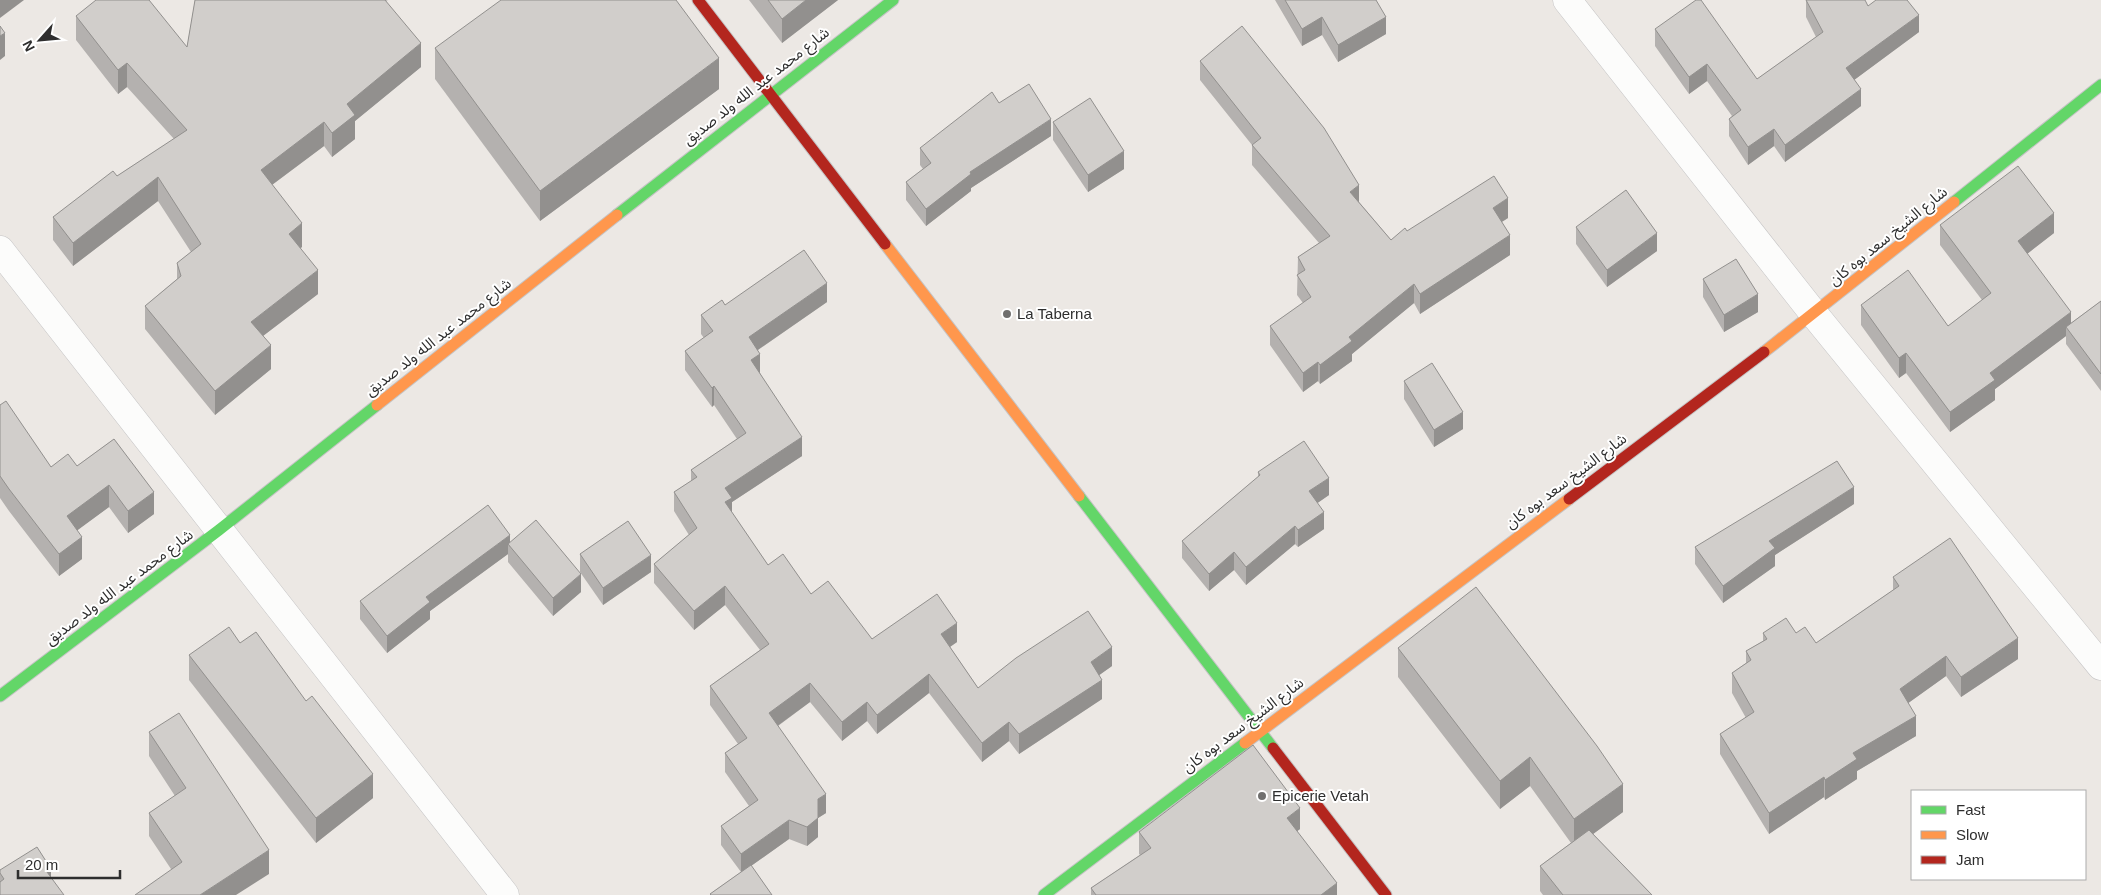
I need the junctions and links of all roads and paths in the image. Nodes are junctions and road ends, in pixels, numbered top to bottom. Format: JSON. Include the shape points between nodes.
{"nodes":[{"id":1,"x":698,"y":0,"type":"edge"},
{"id":2,"x":893,"y":0,"type":"edge"},
{"id":3,"x":1567,"y":0,"type":"edge"},
{"id":4,"x":2101,"y":85,"type":"edge"},
{"id":5,"x":771,"y":93,"type":"junction"},
{"id":6,"x":0,"y":250,"type":"edge"},
{"id":7,"x":1814,"y":314,"type":"junction"},
{"id":8,"x":219,"y":530,"type":"junction"},
{"id":9,"x":2101,"y":666,"type":"edge"},
{"id":10,"x":0,"y":696,"type":"edge"},
{"id":11,"x":1261,"y":730,"type":"junction"},
{"id":12,"x":505,"y":895,"type":"edge"},
{"id":13,"x":1044,"y":895,"type":"edge"},
{"id":14,"x":1386,"y":895,"type":"edge"}],
"edges":[{"from":1,"to":5,"type":"street"},
{"from":2,"to":5,"type":"street","name":"شارع محمد عبد الله ولد صديق"},
{"from":3,"to":7,"type":"street"},
{"from":4,"to":7,"type":"street","name":"شارع الشيخ سعد بوه كان"},
{"from":5,"to":8,"type":"street","name":"شارع محمد عبد الله ولد صديق"},
{"from":5,"to":11,"type":"street"},
{"from":6,"to":8,"type":"street"},
{"from":7,"to":9,"type":"street"},
{"from":7,"to":11,"type":"street","name":"شارع الشيخ سعد بوه كان"},
{"from":8,"to":10,"type":"street","name":"شارع محمد عبد الله ولد صديق"},
{"from":8,"to":12,"type":"street"},
{"from":11,"to":13,"type":"street","name":"شارع الشيخ سعد بوه كان"},
{"from":11,"to":14,"type":"street"}]}
